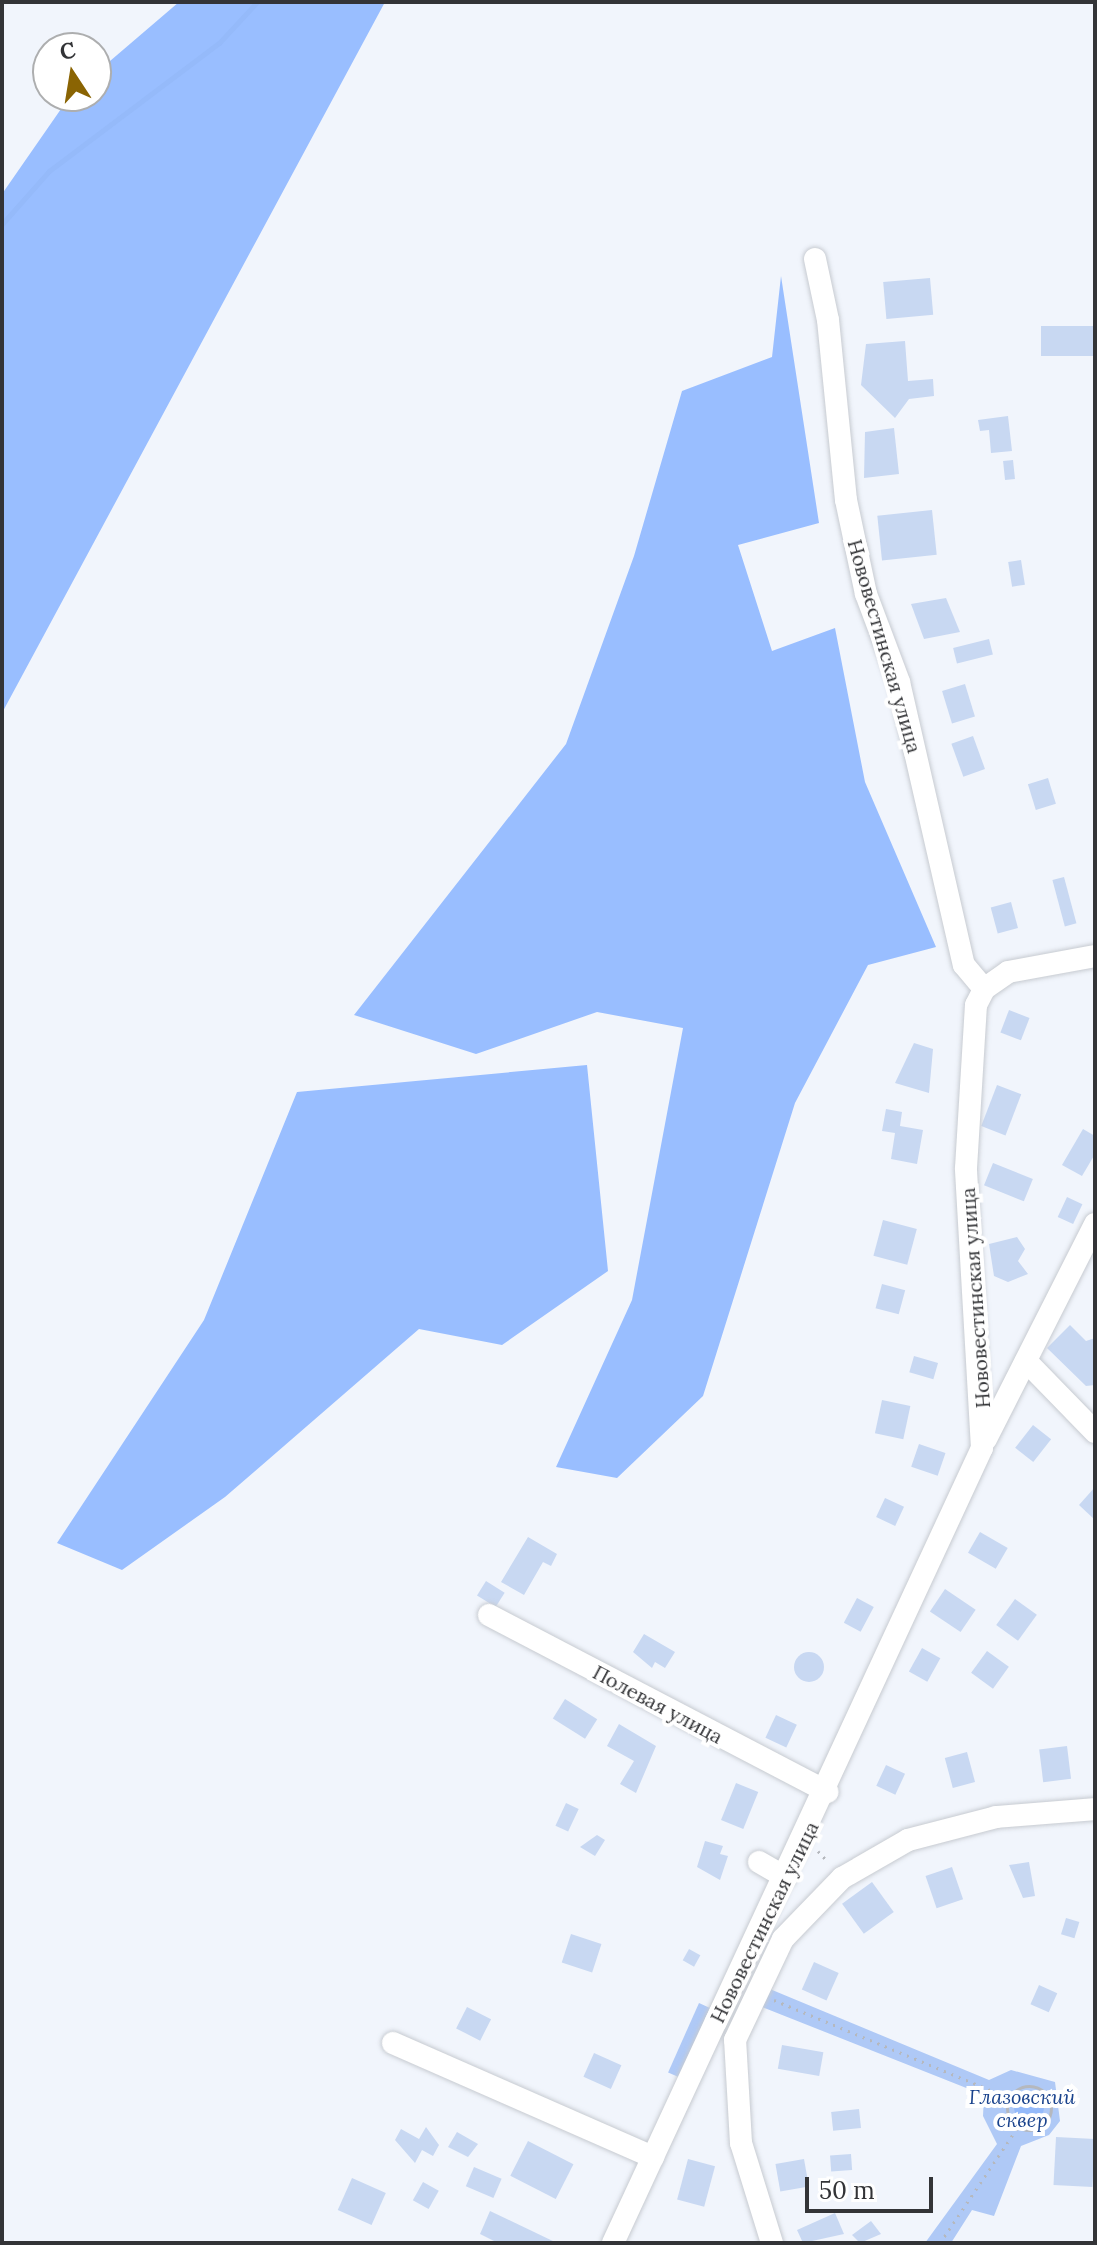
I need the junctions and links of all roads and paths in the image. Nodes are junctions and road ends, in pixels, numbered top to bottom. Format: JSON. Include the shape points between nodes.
{"nodes":[{"id":1,"x":815,"y":259,"type":"dead end"},
{"id":2,"x":1095,"y":956,"type":"edge"},
{"id":3,"x":984,"y":989,"type":"junction"},
{"id":4,"x":1095,"y":1224,"type":"edge"},
{"id":5,"x":1026,"y":1361,"type":"junction"},
{"id":6,"x":1095,"y":1432,"type":"edge"},
{"id":7,"x":982,"y":1448,"type":"junction"},
{"id":8,"x":489,"y":1615,"type":"dead end"},
{"id":9,"x":827,"y":1792,"type":"junction"},
{"id":10,"x":1095,"y":1809,"type":"edge"},
{"id":11,"x":805,"y":1837,"type":"junction"},
{"id":12,"x":759,"y":1862,"type":"dead end"},
{"id":13,"x":785,"y":1877,"type":"junction"},
{"id":14,"x":842,"y":1878,"type":"junction"},
{"id":15,"x":758,"y":1934,"type":"junction"},
{"id":16,"x":783,"y":1939,"type":"junction"},
{"id":17,"x":756,"y":1992,"type":"junction"},
{"id":18,"x":713,"y":2029,"type":"junction"},
{"id":19,"x":735,"y":2040,"type":"junction"},
{"id":20,"x":393,"y":2043,"type":"dead end"},
{"id":21,"x":1010,"y":2098,"type":"junction"},
{"id":22,"x":1018,"y":2127,"type":"junction"},
{"id":23,"x":653,"y":2157,"type":"junction"},
{"id":24,"x":613,"y":2243,"type":"edge"},
{"id":25,"x":772,"y":2243,"type":"edge"},
{"id":26,"x":940,"y":2243,"type":"edge"}],
"edges":[{"from":1,"to":3,"type":"street","name":"Нововестинская улица","via":[[846,500],[866,594],[899,682],[964,965]]},
{"from":2,"to":3,"type":"street","via":[[1008,972]]},
{"from":3,"to":7,"type":"street","name":"Нововестинская улица","via":[[971,1027],[966,1168]]},
{"from":4,"to":5,"type":"street"},
{"from":5,"to":6,"type":"street"},
{"from":5,"to":7,"type":"street"},
{"from":7,"to":9,"type":"street","name":"Нововестинская улица"},
{"from":8,"to":9,"type":"street","name":"Полевая улица"},
{"from":9,"to":11,"type":"street","name":"Нововестинская улица"},
{"from":10,"to":14,"type":"street","via":[[1045,1809],[950,1828],[908,1840]]},
{"from":11,"to":13,"type":"street","name":"Нововестинская улица"},
{"from":11,"to":14,"type":"path"},
{"from":12,"to":13,"type":"street"},
{"from":13,"to":15,"type":"street","name":"Нововестинская улица"},
{"from":14,"to":16,"type":"street"},
{"from":15,"to":16,"type":"street"},
{"from":15,"to":18,"type":"street","name":"Нововестинская улица"},
{"from":16,"to":17,"type":"street"},
{"from":17,"to":19,"type":"street"},
{"from":17,"to":21,"type":"path"},
{"from":18,"to":19,"type":"street"},
{"from":18,"to":23,"type":"street","name":"Нововестинская улица"},
{"from":19,"to":25,"type":"street","via":[[741,2143]]},
{"from":20,"to":23,"type":"street"},
{"from":21,"to":22,"type":"path","via":[[1008,2114]]},
{"from":21,"to":22,"type":"path","via":[[1030,2087],[1050,2101],[1041,2127]]},
{"from":22,"to":26,"type":"path"},
{"from":23,"to":24,"type":"street","name":"Нововестинская улица"}]}
